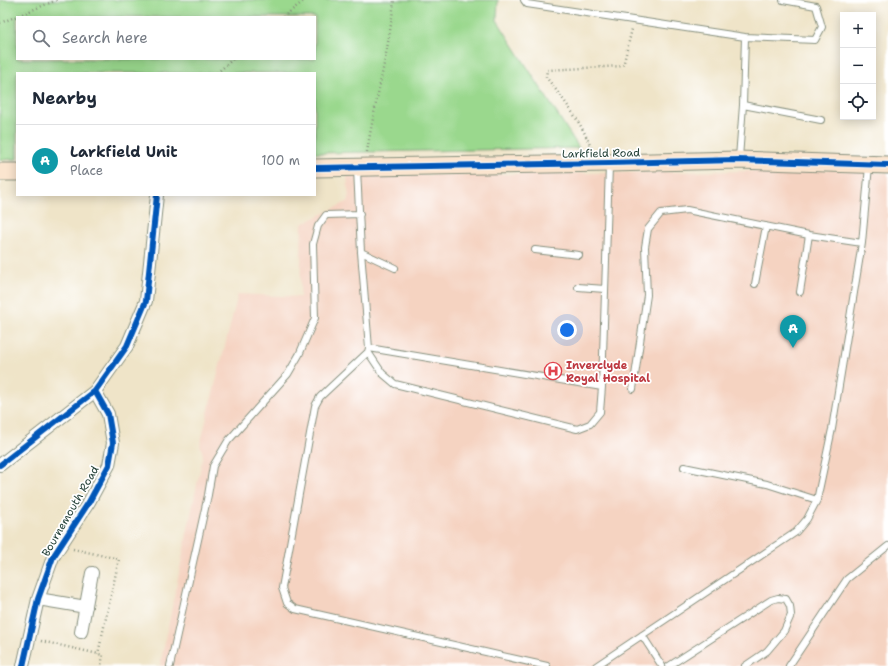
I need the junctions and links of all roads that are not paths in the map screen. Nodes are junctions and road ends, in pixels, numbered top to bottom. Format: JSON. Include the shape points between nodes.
{"nodes":[{"id":1,"x":524,"y":0,"type":"edge"},
{"id":2,"x":783,"y":0,"type":"edge"},
{"id":3,"x":745,"y":37,"type":"junction"},
{"id":4,"x":743,"y":105,"type":"junction"},
{"id":5,"x":821,"y":120,"type":"dead end"},
{"id":6,"x":738,"y":160,"type":"junction"},
{"id":7,"x":603,"y":163,"type":"junction"},
{"id":8,"x":869,"y":164,"type":"junction"},
{"id":9,"x":888,"y":165,"type":"edge"},
{"id":10,"x":361,"y":167,"type":"junction"},
{"id":11,"x":316,"y":168,"type":"edge"},
{"id":12,"x":0,"y":172,"type":"edge"},
{"id":13,"x":16,"y":172,"type":"edge"},
{"id":14,"x":157,"y":196,"type":"edge"},
{"id":15,"x":360,"y":214,"type":"junction"},
{"id":16,"x":766,"y":226,"type":"junction"},
{"id":17,"x":809,"y":235,"type":"junction"},
{"id":18,"x":862,"y":243,"type":"junction"},
{"id":19,"x":535,"y":250,"type":"dead end"},
{"id":20,"x":362,"y":252,"type":"junction"},
{"id":21,"x":579,"y":255,"type":"dead end"},
{"id":22,"x":395,"y":268,"type":"dead end"},
{"id":23,"x":755,"y":284,"type":"dead end"},
{"id":24,"x":578,"y":286,"type":"dead end"},
{"id":25,"x":605,"y":289,"type":"junction"},
{"id":26,"x":800,"y":292,"type":"dead end"},
{"id":27,"x":368,"y":350,"type":"junction"},
{"id":28,"x":602,"y":387,"type":"junction"},
{"id":29,"x":633,"y":389,"type":"dead end"},
{"id":30,"x":95,"y":392,"type":"junction"},
{"id":31,"x":0,"y":465,"type":"edge"},
{"id":32,"x":684,"y":467,"type":"dead end"},
{"id":33,"x":817,"y":500,"type":"junction"},
{"id":34,"x":888,"y":546,"type":"edge"},
{"id":35,"x":92,"y":573,"type":"dead end"},
{"id":36,"x":38,"y":599,"type":"junction"},
{"id":37,"x":86,"y":606,"type":"junction"},
{"id":38,"x":81,"y":632,"type":"dead end"},
{"id":39,"x":642,"y":635,"type":"junction"},
{"id":40,"x":23,"y":666,"type":"edge"},
{"id":41,"x":170,"y":666,"type":"edge"},
{"id":42,"x":547,"y":666,"type":"edge"},
{"id":43,"x":596,"y":666,"type":"edge"},
{"id":44,"x":662,"y":666,"type":"edge"},
{"id":45,"x":668,"y":666,"type":"edge"},
{"id":46,"x":744,"y":666,"type":"edge"},
{"id":47,"x":789,"y":666,"type":"edge"}],
"edges":[{"from":1,"to":3,"type":"lane","via":[[526,4]]},
{"from":2,"to":3,"type":"lane","via":[[816,6],[822,27],[816,40]]},
{"from":3,"to":4,"type":"lane"},
{"from":4,"to":5,"type":"lane"},
{"from":4,"to":6,"type":"lane"},
{"from":6,"to":7,"type":"street","name":"Larkfield Road"},
{"from":6,"to":8,"type":"street","name":"Larkfield Road"},
{"from":7,"to":10,"type":"street","name":"Larkfield Road"},
{"from":7,"to":25,"type":"lane"},
{"from":8,"to":9,"type":"street","name":"Larkfield Road"},
{"from":8,"to":18,"type":"lane"},
{"from":10,"to":11,"type":"street","name":"Larkfield Road"},
{"from":10,"to":15,"type":"lane"},
{"from":12,"to":13,"type":"street"},
{"from":14,"to":30,"type":"street","via":[[146,301],[127,346]]},
{"from":15,"to":20,"type":"lane"},
{"from":15,"to":41,"type":"lane","via":[[326,215],[318,226],[313,244],[315,318],[307,337],[288,374],[228,441],[213,466]]},
{"from":16,"to":17,"type":"lane"},
{"from":16,"to":23,"type":"lane"},
{"from":16,"to":29,"type":"lane","via":[[687,210],[661,213],[652,224],[648,229],[645,247],[647,295]]},
{"from":17,"to":18,"type":"lane"},
{"from":17,"to":26,"type":"lane"},
{"from":18,"to":33,"type":"lane","via":[[832,429]]},
{"from":19,"to":21,"type":"lane"},
{"from":20,"to":22,"type":"lane"},
{"from":20,"to":27,"type":"lane"},
{"from":24,"to":25,"type":"lane"},
{"from":25,"to":28,"type":"lane"},
{"from":27,"to":28,"type":"lane"},
{"from":27,"to":28,"type":"lane","via":[[382,373],[395,384],[577,429],[590,424],[600,412]]},
{"from":27,"to":42,"type":"lane","via":[[320,397],[315,406],[282,588],[287,603],[295,608]]},
{"from":30,"to":31,"type":"street"},
{"from":30,"to":36,"type":"street","name":"Bournemouth Road","via":[[108,414],[113,443],[109,465],[89,502],[53,557]]},
{"from":32,"to":33,"type":"lane","via":[[767,484]]},
{"from":33,"to":39,"type":"lane","via":[[807,519],[796,532]]},
{"from":34,"to":47,"type":"lane","via":[[847,578]]},
{"from":35,"to":37,"type":"street"},
{"from":36,"to":37,"type":"street"},
{"from":36,"to":40,"type":"street","name":"Bournemouth Road"},
{"from":37,"to":38,"type":"street"},
{"from":39,"to":43,"type":"lane"},
{"from":39,"to":44,"type":"lane"},
{"from":45,"to":46,"type":"lane","via":[[771,600],[786,599],[791,615],[784,631],[767,651]]}]}
